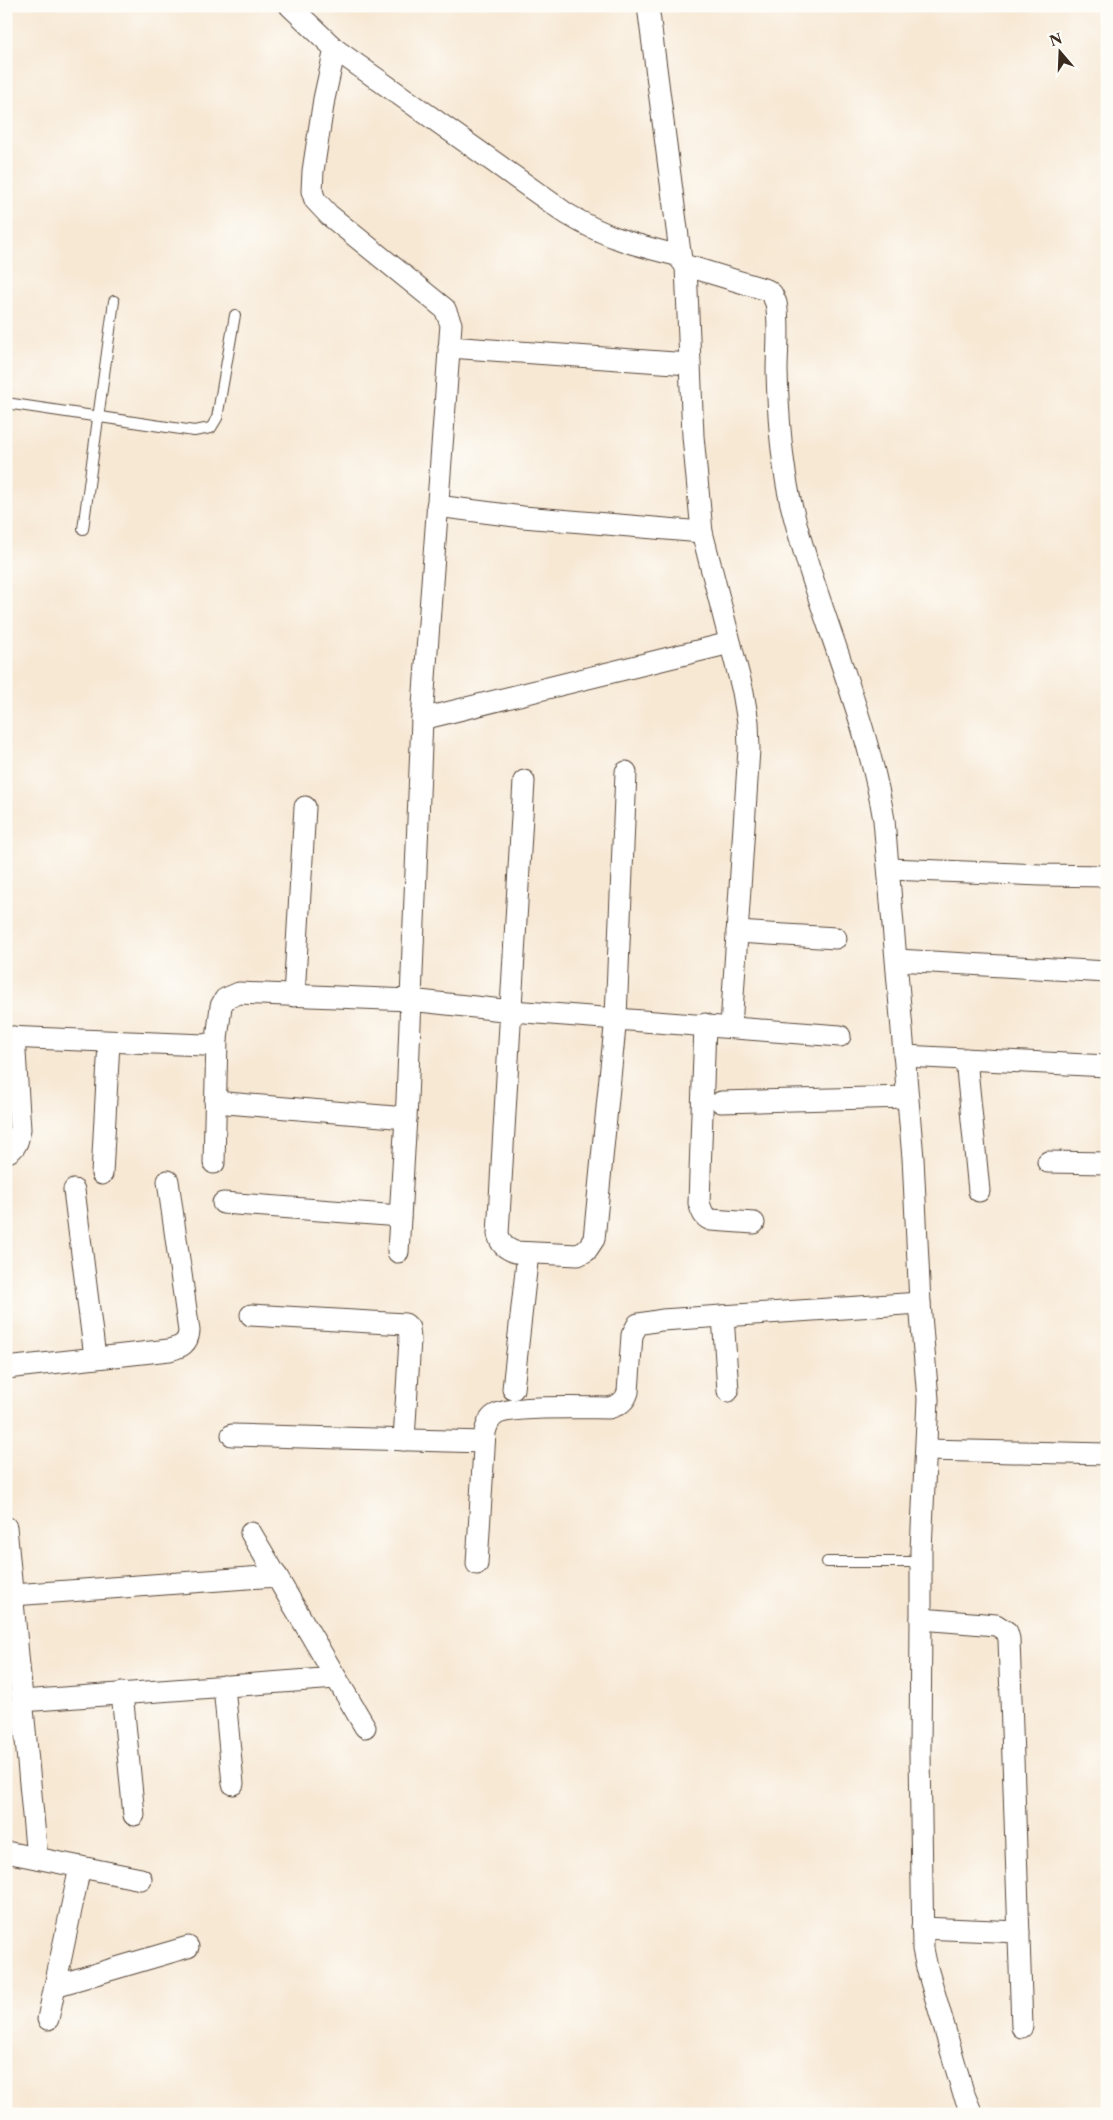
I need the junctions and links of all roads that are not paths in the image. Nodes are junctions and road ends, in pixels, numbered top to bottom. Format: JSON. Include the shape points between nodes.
{"nodes":[{"id":1,"x":290,"y":6,"type":"edge"},
{"id":2,"x":648,"y":6,"type":"edge"},
{"id":3,"x":335,"y":49,"type":"junction"},
{"id":4,"x":683,"y":261,"type":"junction"},
{"id":5,"x":114,"y":301,"type":"dead end"},
{"id":6,"x":234,"y":315,"type":"dead end"},
{"id":7,"x":449,"y":348,"type":"junction"},
{"id":8,"x":689,"y":364,"type":"junction"},
{"id":9,"x":6,"y":403,"type":"edge"},
{"id":10,"x":97,"y":416,"type":"junction"},
{"id":11,"x":437,"y":506,"type":"junction"},
{"id":12,"x":83,"y":529,"type":"dead end"},
{"id":13,"x":702,"y":532,"type":"junction"},
{"id":14,"x":730,"y":643,"type":"junction"},
{"id":15,"x":422,"y":719,"type":"junction"},
{"id":16,"x":626,"y":772,"type":"dead end"},
{"id":17,"x":524,"y":781,"type":"dead end"},
{"id":18,"x":305,"y":807,"type":"dead end"},
{"id":19,"x":889,"y":868,"type":"junction"},
{"id":20,"x":1107,"y":876,"type":"edge"},
{"id":21,"x":737,"y":932,"type":"junction"},
{"id":22,"x":836,"y":938,"type":"dead end"},
{"id":23,"x":897,"y":960,"type":"junction"},
{"id":24,"x":1107,"y":972,"type":"edge"},
{"id":25,"x":294,"y":996,"type":"junction"},
{"id":26,"x":410,"y":1000,"type":"junction"},
{"id":27,"x":512,"y":1011,"type":"junction"},
{"id":28,"x":616,"y":1017,"type":"junction"},
{"id":29,"x":705,"y":1024,"type":"junction"},
{"id":30,"x":731,"y":1027,"type":"junction"},
{"id":31,"x":840,"y":1036,"type":"dead end"},
{"id":32,"x":10,"y":1037,"type":"edge"},
{"id":33,"x":217,"y":1039,"type":"junction"},
{"id":34,"x":108,"y":1042,"type":"junction"},
{"id":35,"x":904,"y":1056,"type":"junction"},
{"id":36,"x":966,"y":1059,"type":"junction"},
{"id":37,"x":1107,"y":1066,"type":"edge"},
{"id":38,"x":907,"y":1097,"type":"junction"},
{"id":39,"x":216,"y":1102,"type":"junction"},
{"id":40,"x":721,"y":1102,"type":"dead end"},
{"id":41,"x":406,"y":1118,"type":"junction"},
{"id":42,"x":6,"y":1153,"type":"edge"},
{"id":43,"x":1048,"y":1162,"type":"dead end"},
{"id":44,"x":214,"y":1163,"type":"dead end"},
{"id":45,"x":1107,"y":1163,"type":"edge"},
{"id":46,"x":102,"y":1174,"type":"dead end"},
{"id":47,"x":168,"y":1181,"type":"dead end"},
{"id":48,"x":74,"y":1190,"type":"dead end"},
{"id":49,"x":979,"y":1191,"type":"dead end"},
{"id":50,"x":223,"y":1203,"type":"dead end"},
{"id":51,"x":400,"y":1216,"type":"junction"},
{"id":52,"x":754,"y":1223,"type":"dead end"},
{"id":53,"x":398,"y":1252,"type":"dead end"},
{"id":54,"x":528,"y":1253,"type":"junction"},
{"id":55,"x":920,"y":1303,"type":"junction"},
{"id":56,"x":251,"y":1316,"type":"dead end"},
{"id":57,"x":723,"y":1316,"type":"junction"},
{"id":58,"x":95,"y":1357,"type":"junction"},
{"id":59,"x":6,"y":1368,"type":"edge"},
{"id":60,"x":513,"y":1389,"type":"dead end"},
{"id":61,"x":728,"y":1391,"type":"dead end"},
{"id":62,"x":232,"y":1435,"type":"dead end"},
{"id":63,"x":404,"y":1440,"type":"junction"},
{"id":64,"x":484,"y":1442,"type":"junction"},
{"id":65,"x":926,"y":1450,"type":"junction"},
{"id":66,"x":1107,"y":1454,"type":"edge"},
{"id":67,"x":6,"y":1527,"type":"edge"},
{"id":68,"x":251,"y":1533,"type":"dead end"},
{"id":69,"x":826,"y":1562,"type":"dead end"},
{"id":70,"x":921,"y":1562,"type":"junction"},
{"id":71,"x":477,"y":1564,"type":"dead end"},
{"id":72,"x":277,"y":1576,"type":"junction"},
{"id":73,"x":13,"y":1595,"type":"junction"},
{"id":74,"x":921,"y":1619,"type":"junction"},
{"id":75,"x":336,"y":1678,"type":"junction"},
{"id":76,"x":224,"y":1686,"type":"junction"},
{"id":77,"x":122,"y":1693,"type":"junction"},
{"id":78,"x":22,"y":1700,"type":"junction"},
{"id":79,"x":365,"y":1727,"type":"dead end"},
{"id":80,"x":232,"y":1784,"type":"dead end"},
{"id":81,"x":134,"y":1816,"type":"dead end"},
{"id":82,"x":6,"y":1852,"type":"edge"},
{"id":83,"x":37,"y":1858,"type":"junction"},
{"id":84,"x":80,"y":1867,"type":"junction"},
{"id":85,"x":141,"y":1879,"type":"dead end"},
{"id":86,"x":922,"y":1928,"type":"junction"},
{"id":87,"x":1019,"y":1932,"type":"junction"},
{"id":88,"x":188,"y":1947,"type":"dead end"},
{"id":89,"x":55,"y":1986,"type":"junction"},
{"id":90,"x":48,"y":2020,"type":"dead end"},
{"id":91,"x":1022,"y":2027,"type":"dead end"},
{"id":92,"x":972,"y":2114,"type":"edge"}],
"edges":[{"from":1,"to":3,"type":"street"},
{"from":2,"to":4,"type":"street"},
{"from":3,"to":4,"type":"street","via":[[567,214],[606,236]]},
{"from":3,"to":7,"type":"street","via":[[313,171],[315,200],[444,309],[451,324]]},
{"from":4,"to":8,"type":"street"},
{"from":4,"to":19,"type":"street","via":[[767,290],[776,303],[780,431],[790,498],[875,773]]},
{"from":5,"to":10,"type":"lane"},
{"from":6,"to":10,"type":"lane","via":[[217,418],[211,428],[194,431]]},
{"from":7,"to":8,"type":"street"},
{"from":7,"to":11,"type":"street"},
{"from":8,"to":13,"type":"street"},
{"from":9,"to":10,"type":"lane"},
{"from":10,"to":12,"type":"lane"},
{"from":11,"to":13,"type":"street","via":[[523,517]]},
{"from":11,"to":15,"type":"street"},
{"from":13,"to":14,"type":"street"},
{"from":14,"to":15,"type":"street"},
{"from":14,"to":21,"type":"street","via":[[743,692],[749,749]]},
{"from":15,"to":26,"type":"street"},
{"from":16,"to":28,"type":"street"},
{"from":17,"to":27,"type":"street"},
{"from":18,"to":25,"type":"street"},
{"from":19,"to":20,"type":"street"},
{"from":19,"to":23,"type":"street"},
{"from":21,"to":22,"type":"street"},
{"from":21,"to":30,"type":"street"},
{"from":23,"to":24,"type":"street"},
{"from":23,"to":35,"type":"street"},
{"from":25,"to":26,"type":"street"},
{"from":25,"to":33,"type":"street","via":[[230,995],[221,1006]]},
{"from":26,"to":27,"type":"street"},
{"from":26,"to":41,"type":"street"},
{"from":27,"to":28,"type":"street"},
{"from":27,"to":54,"type":"street","via":[[498,1234],[505,1249]]},
{"from":28,"to":29,"type":"street"},
{"from":28,"to":54,"type":"street","via":[[594,1239],[586,1252],[578,1255]]},
{"from":29,"to":30,"type":"street"},
{"from":29,"to":52,"type":"street","via":[[699,1203],[706,1218],[711,1220]]},
{"from":30,"to":31,"type":"street"},
{"from":32,"to":34,"type":"street"},
{"from":32,"to":42,"type":"street","via":[[20,1130],[18,1142],[13,1150]]},
{"from":33,"to":34,"type":"street","via":[[204,1045]]},
{"from":33,"to":39,"type":"street"},
{"from":34,"to":46,"type":"street"},
{"from":35,"to":36,"type":"street"},
{"from":35,"to":38,"type":"street"},
{"from":36,"to":37,"type":"street"},
{"from":36,"to":49,"type":"street"},
{"from":38,"to":40,"type":"street"},
{"from":38,"to":55,"type":"street"},
{"from":39,"to":41,"type":"street"},
{"from":39,"to":44,"type":"street"},
{"from":41,"to":51,"type":"street"},
{"from":43,"to":45,"type":"street"},
{"from":47,"to":58,"type":"street","via":[[188,1338],[185,1344],[169,1350]]},
{"from":48,"to":58,"type":"street"},
{"from":50,"to":51,"type":"street"},
{"from":51,"to":53,"type":"street"},
{"from":54,"to":60,"type":"street"},
{"from":55,"to":57,"type":"street"},
{"from":55,"to":65,"type":"street","via":[[928,1399]]},
{"from":56,"to":63,"type":"street","via":[[405,1324],[409,1328],[410,1339]]},
{"from":57,"to":61,"type":"street"},
{"from":57,"to":64,"type":"street","via":[[638,1324],[632,1335],[628,1392],[622,1403],[609,1408],[503,1412],[488,1422]]},
{"from":58,"to":59,"type":"street"},
{"from":62,"to":63,"type":"street"},
{"from":63,"to":64,"type":"street"},
{"from":64,"to":71,"type":"street"},
{"from":65,"to":66,"type":"street"},
{"from":65,"to":70,"type":"street"},
{"from":67,"to":73,"type":"street"},
{"from":68,"to":72,"type":"street"},
{"from":69,"to":70,"type":"lane"},
{"from":70,"to":74,"type":"street"},
{"from":72,"to":73,"type":"street"},
{"from":72,"to":75,"type":"street"},
{"from":73,"to":78,"type":"street"},
{"from":74,"to":86,"type":"street"},
{"from":74,"to":87,"type":"street","via":[[996,1625],[1007,1632]]},
{"from":75,"to":76,"type":"street"},
{"from":75,"to":79,"type":"street"},
{"from":76,"to":77,"type":"street"},
{"from":76,"to":80,"type":"street"},
{"from":77,"to":78,"type":"street"},
{"from":77,"to":81,"type":"street"},
{"from":78,"to":83,"type":"street"},
{"from":82,"to":83,"type":"street"},
{"from":83,"to":84,"type":"street"},
{"from":84,"to":85,"type":"street"},
{"from":84,"to":89,"type":"street"},
{"from":86,"to":87,"type":"street"},
{"from":86,"to":92,"type":"street","via":[[927,1968]]},
{"from":87,"to":91,"type":"street"},
{"from":88,"to":89,"type":"street"},
{"from":89,"to":90,"type":"street"}]}
